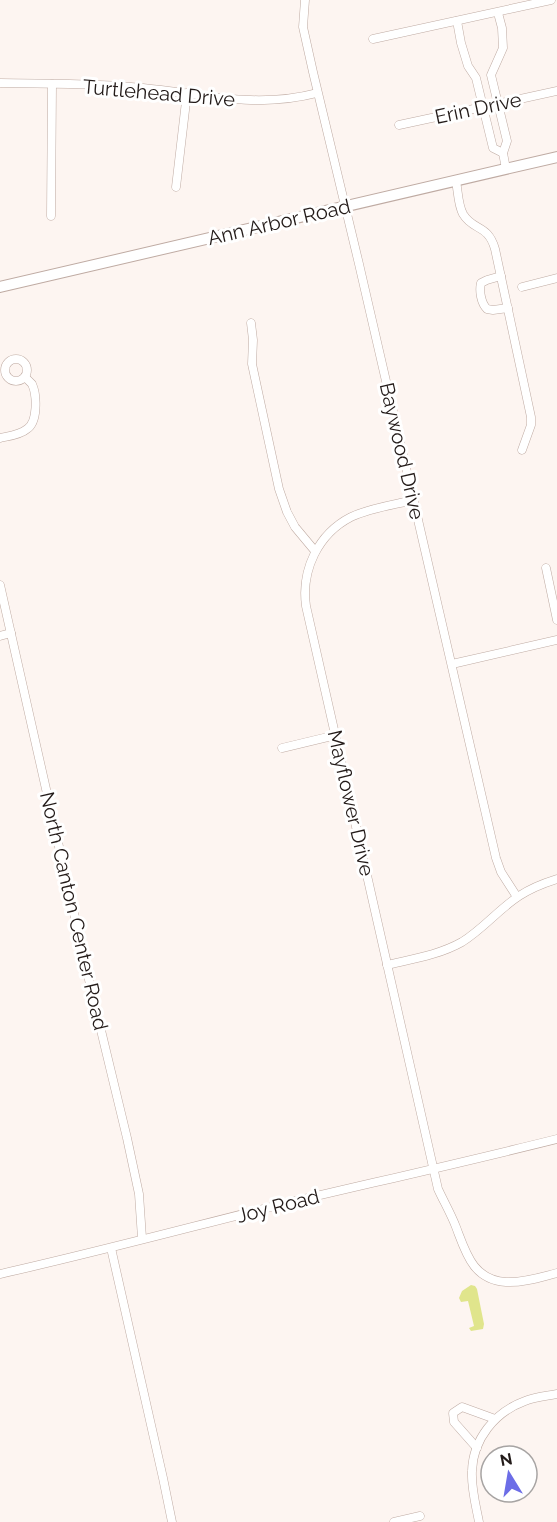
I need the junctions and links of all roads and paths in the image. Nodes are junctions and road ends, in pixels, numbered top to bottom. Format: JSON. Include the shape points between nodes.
{"nodes":[{"id":1,"x":304,"y":0,"type":"edge"},
{"id":2,"x":551,"y":0,"type":"edge"},
{"id":3,"x":498,"y":13,"type":"junction"},
{"id":4,"x":457,"y":21,"type":"junction"},
{"id":5,"x":373,"y":39,"type":"dead end"},
{"id":6,"x":490,"y":75,"type":"junction"},
{"id":7,"x":476,"y":78,"type":"junction"},
{"id":8,"x":0,"y":83,"type":"edge"},
{"id":9,"x":52,"y":84,"type":"junction"},
{"id":10,"x":557,"y":91,"type":"edge"},
{"id":11,"x":187,"y":93,"type":"junction"},
{"id":12,"x":317,"y":93,"type":"junction"},
{"id":13,"x":497,"y":104,"type":"junction"},
{"id":14,"x":483,"y":107,"type":"junction"},
{"id":15,"x":399,"y":125,"type":"dead end"},
{"id":16,"x":503,"y":153,"type":"junction"},
{"id":17,"x":557,"y":157,"type":"edge"},
{"id":18,"x":506,"y":169,"type":"junction"},
{"id":19,"x":456,"y":181,"type":"junction"},
{"id":20,"x":176,"y":188,"type":"dead end"},
{"id":21,"x":344,"y":207,"type":"junction"},
{"id":22,"x":51,"y":216,"type":"dead end"},
{"id":23,"x":501,"y":276,"type":"junction"},
{"id":24,"x":557,"y":278,"type":"edge"},
{"id":25,"x":0,"y":286,"type":"edge"},
{"id":26,"x":522,"y":287,"type":"dead end"},
{"id":27,"x":508,"y":308,"type":"junction"},
{"id":28,"x":250,"y":323,"type":"dead end"},
{"id":29,"x":25,"y":377,"type":"dead end"},
{"id":30,"x":0,"y":438,"type":"edge"},
{"id":31,"x":522,"y":450,"type":"dead end"},
{"id":32,"x":414,"y":500,"type":"junction"},
{"id":33,"x":315,"y":551,"type":"junction"},
{"id":34,"x":546,"y":568,"type":"dead end"},
{"id":35,"x":0,"y":585,"type":"edge"},
{"id":36,"x":557,"y":620,"type":"edge"},
{"id":37,"x":11,"y":633,"type":"junction"},
{"id":38,"x":0,"y":636,"type":"edge"},
{"id":39,"x":557,"y":640,"type":"edge"},
{"id":40,"x":452,"y":664,"type":"junction"},
{"id":41,"x":336,"y":735,"type":"junction"},
{"id":42,"x":282,"y":748,"type":"dead end"},
{"id":43,"x":557,"y":879,"type":"edge"},
{"id":44,"x":517,"y":897,"type":"junction"},
{"id":45,"x":387,"y":965,"type":"junction"},
{"id":46,"x":557,"y":1139,"type":"edge"},
{"id":47,"x":434,"y":1168,"type":"junction"},
{"id":48,"x":142,"y":1238,"type":"junction"},
{"id":49,"x":111,"y":1248,"type":"junction"},
{"id":50,"x":557,"y":1273,"type":"edge"},
{"id":51,"x":0,"y":1274,"type":"edge"},
{"id":52,"x":557,"y":1394,"type":"edge"},
{"id":53,"x":495,"y":1419,"type":"junction"},
{"id":54,"x":477,"y":1448,"type":"junction"},
{"id":55,"x":420,"y":1516,"type":"dead end"},
{"id":56,"x":172,"y":1522,"type":"edge"},
{"id":57,"x":394,"y":1522,"type":"edge"},
{"id":58,"x":479,"y":1522,"type":"edge"}],
"edges":[{"from":1,"to":12,"type":"street","name":"Baywood Drive","via":[[303,27]]},
{"from":2,"to":3,"type":"street"},
{"from":3,"to":4,"type":"street"},
{"from":3,"to":6,"type":"street","via":[[503,48]]},
{"from":4,"to":5,"type":"street"},
{"from":4,"to":7,"type":"street","via":[[468,66]]},
{"from":6,"to":7,"type":"street"},
{"from":6,"to":13,"type":"street"},
{"from":7,"to":14,"type":"street"},
{"from":8,"to":9,"type":"street","name":"Turtlehead Drive"},
{"from":9,"to":11,"type":"street","name":"Turtlehead Drive"},
{"from":9,"to":22,"type":"street"},
{"from":10,"to":13,"type":"street","name":"Erin Drive"},
{"from":11,"to":12,"type":"street","name":"Turtlehead Drive","via":[[258,101]]},
{"from":11,"to":20,"type":"street"},
{"from":12,"to":21,"type":"street","name":"Baywood Drive"},
{"from":13,"to":14,"type":"street","name":"Erin Drive"},
{"from":13,"to":16,"type":"street","via":[[507,141]]},
{"from":14,"to":15,"type":"street","name":"Erin Drive"},
{"from":14,"to":16,"type":"street","via":[[493,148]]},
{"from":16,"to":18,"type":"street"},
{"from":17,"to":18,"type":"main road","name":"Ann Arbor Road"},
{"from":18,"to":19,"type":"main road","name":"Ann Arbor Road"},
{"from":19,"to":21,"type":"main road","name":"Ann Arbor Road"},
{"from":19,"to":23,"type":"street","via":[[464,215],[492,239]]},
{"from":21,"to":25,"type":"main road","name":"Ann Arbor Road"},
{"from":21,"to":32,"type":"street","name":"Baywood Drive"},
{"from":23,"to":27,"type":"street"},
{"from":23,"to":27,"type":"street","via":[[481,283],[481,297],[487,309]]},
{"from":24,"to":26,"type":"street"},
{"from":27,"to":31,"type":"street","via":[[531,425]]},
{"from":28,"to":33,"type":"street","via":[[252,364],[279,489],[295,527]]},
{"from":29,"to":30,"type":"street","via":[[32,384],[34,420],[26,430]]},
{"from":32,"to":33,"type":"street","name":"Mayflower Drive","via":[[350,518],[329,532]]},
{"from":32,"to":40,"type":"street","name":"Baywood Drive"},
{"from":33,"to":41,"type":"street","name":"Mayflower Drive","via":[[307,575],[306,601]]},
{"from":34,"to":36,"type":"street"},
{"from":35,"to":37,"type":"street","name":"North Canton Center Road"},
{"from":37,"to":38,"type":"street"},
{"from":37,"to":48,"type":"street","name":"North Canton Center Road","via":[[127,1138],[139,1194]]},
{"from":39,"to":40,"type":"street"},
{"from":40,"to":44,"type":"street","name":"Baywood Drive","via":[[496,858]]},
{"from":41,"to":42,"type":"street"},
{"from":41,"to":45,"type":"street","name":"Mayflower Drive"},
{"from":43,"to":44,"type":"street"},
{"from":44,"to":45,"type":"street","via":[[455,946]]},
{"from":45,"to":47,"type":"street","name":"Mayflower Drive"},
{"from":46,"to":47,"type":"street","name":"Joy Road"},
{"from":47,"to":48,"type":"street","name":"Joy Road"},
{"from":47,"to":50,"type":"street","name":"Mayflower Drive","via":[[438,1189],[464,1250],[483,1274],[504,1282]]},
{"from":48,"to":49,"type":"street","name":"Joy Road"},
{"from":49,"to":51,"type":"street","name":"Joy Road"},
{"from":49,"to":56,"type":"street"},
{"from":52,"to":53,"type":"street","via":[[525,1401]]},
{"from":53,"to":54,"type":"street"},
{"from":53,"to":54,"type":"street","via":[[462,1407],[453,1413],[454,1422]]},
{"from":54,"to":58,"type":"street","via":[[472,1479]]},
{"from":55,"to":57,"type":"street"}]}
